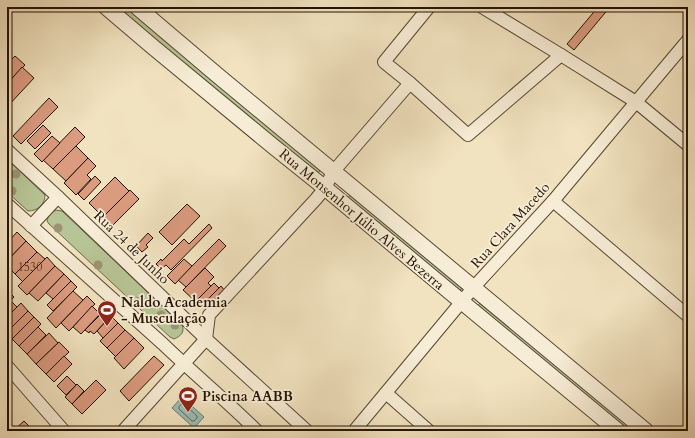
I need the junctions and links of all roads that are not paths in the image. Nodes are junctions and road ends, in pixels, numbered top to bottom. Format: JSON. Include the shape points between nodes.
{"nodes":[{"id":1,"x":106,"y":7,"type":"edge"},
{"id":2,"x":137,"y":7,"type":"edge"},
{"id":3,"x":429,"y":7,"type":"edge"},
{"id":4,"x":482,"y":7,"type":"edge"},
{"id":5,"x":688,"y":40,"type":"edge"},
{"id":6,"x":561,"y":55,"type":"junction"},
{"id":7,"x":410,"y":83,"type":"junction"},
{"id":8,"x":638,"y":104,"type":"junction"},
{"id":9,"x":688,"y":145,"type":"edge"},
{"id":10,"x":7,"y":150,"type":"edge"},
{"id":11,"x":333,"y":172,"type":"junction"},
{"id":12,"x":325,"y":188,"type":"junction"},
{"id":13,"x":58,"y":197,"type":"junction"},
{"id":14,"x":552,"y":201,"type":"junction"},
{"id":15,"x":7,"y":204,"type":"edge"},
{"id":16,"x":31,"y":226,"type":"junction"},
{"id":17,"x":473,"y":288,"type":"junction"},
{"id":18,"x":462,"y":302,"type":"junction"},
{"id":19,"x":688,"y":316,"type":"edge"},
{"id":20,"x":206,"y":338,"type":"junction"},
{"id":21,"x":183,"y":364,"type":"junction"},
{"id":22,"x":7,"y":366,"type":"edge"},
{"id":23,"x":386,"y":393,"type":"junction"},
{"id":24,"x":64,"y":431,"type":"edge"},
{"id":25,"x":123,"y":431,"type":"edge"},
{"id":26,"x":257,"y":431,"type":"edge"},
{"id":27,"x":307,"y":431,"type":"edge"},
{"id":28,"x":354,"y":431,"type":"edge"},
{"id":29,"x":429,"y":431,"type":"edge"},
{"id":30,"x":618,"y":431,"type":"edge"},
{"id":31,"x":646,"y":431,"type":"edge"}],
"edges":[{"from":1,"to":12,"type":"street","name":"Rua Monsenhor Júlio Alves Bezerra"},
{"from":2,"to":11,"type":"street","name":"Rua Monsenhor Júlio Alves Bezerra"},
{"from":3,"to":7,"type":"street","via":[[384,62]]},
{"from":4,"to":6,"type":"street"},
{"from":5,"to":8,"type":"street","name":"Rua Clara Macedo"},
{"from":6,"to":7,"type":"street","via":[[468,134]]},
{"from":6,"to":8,"type":"street"},
{"from":7,"to":11,"type":"street"},
{"from":8,"to":9,"type":"street"},
{"from":8,"to":14,"type":"street","name":"Rua Clara Macedo"},
{"from":10,"to":13,"type":"street","name":"Rua 24 de Junho"},
{"from":11,"to":12,"type":"street"},
{"from":11,"to":17,"type":"street","name":"Rua Monsenhor Júlio Alves Bezerra"},
{"from":12,"to":18,"type":"street","name":"Rua Monsenhor Júlio Alves Bezerra"},
{"from":12,"to":20,"type":"street","via":[[209,315]]},
{"from":13,"to":16,"type":"street"},
{"from":13,"to":20,"type":"street","name":"Rua 24 de Junho"},
{"from":14,"to":17,"type":"street","name":"Rua Clara Macedo"},
{"from":14,"to":19,"type":"street"},
{"from":15,"to":16,"type":"street"},
{"from":16,"to":21,"type":"street"},
{"from":17,"to":18,"type":"street","name":"Rua Clara Macedo"},
{"from":17,"to":31,"type":"street","name":"Rua Monsenhor Júlio Alves Bezerra"},
{"from":18,"to":23,"type":"street","name":"Rua Clara Macedo"},
{"from":18,"to":30,"type":"street","name":"Rua Monsenhor Júlio Alves Bezerra"},
{"from":20,"to":21,"type":"street"},
{"from":20,"to":27,"type":"street","name":"Rua 24 de Junho"},
{"from":21,"to":25,"type":"street"},
{"from":21,"to":26,"type":"street"},
{"from":22,"to":24,"type":"street"},
{"from":23,"to":28,"type":"street","name":"Rua Clara Macedo"},
{"from":23,"to":29,"type":"street"}]}
